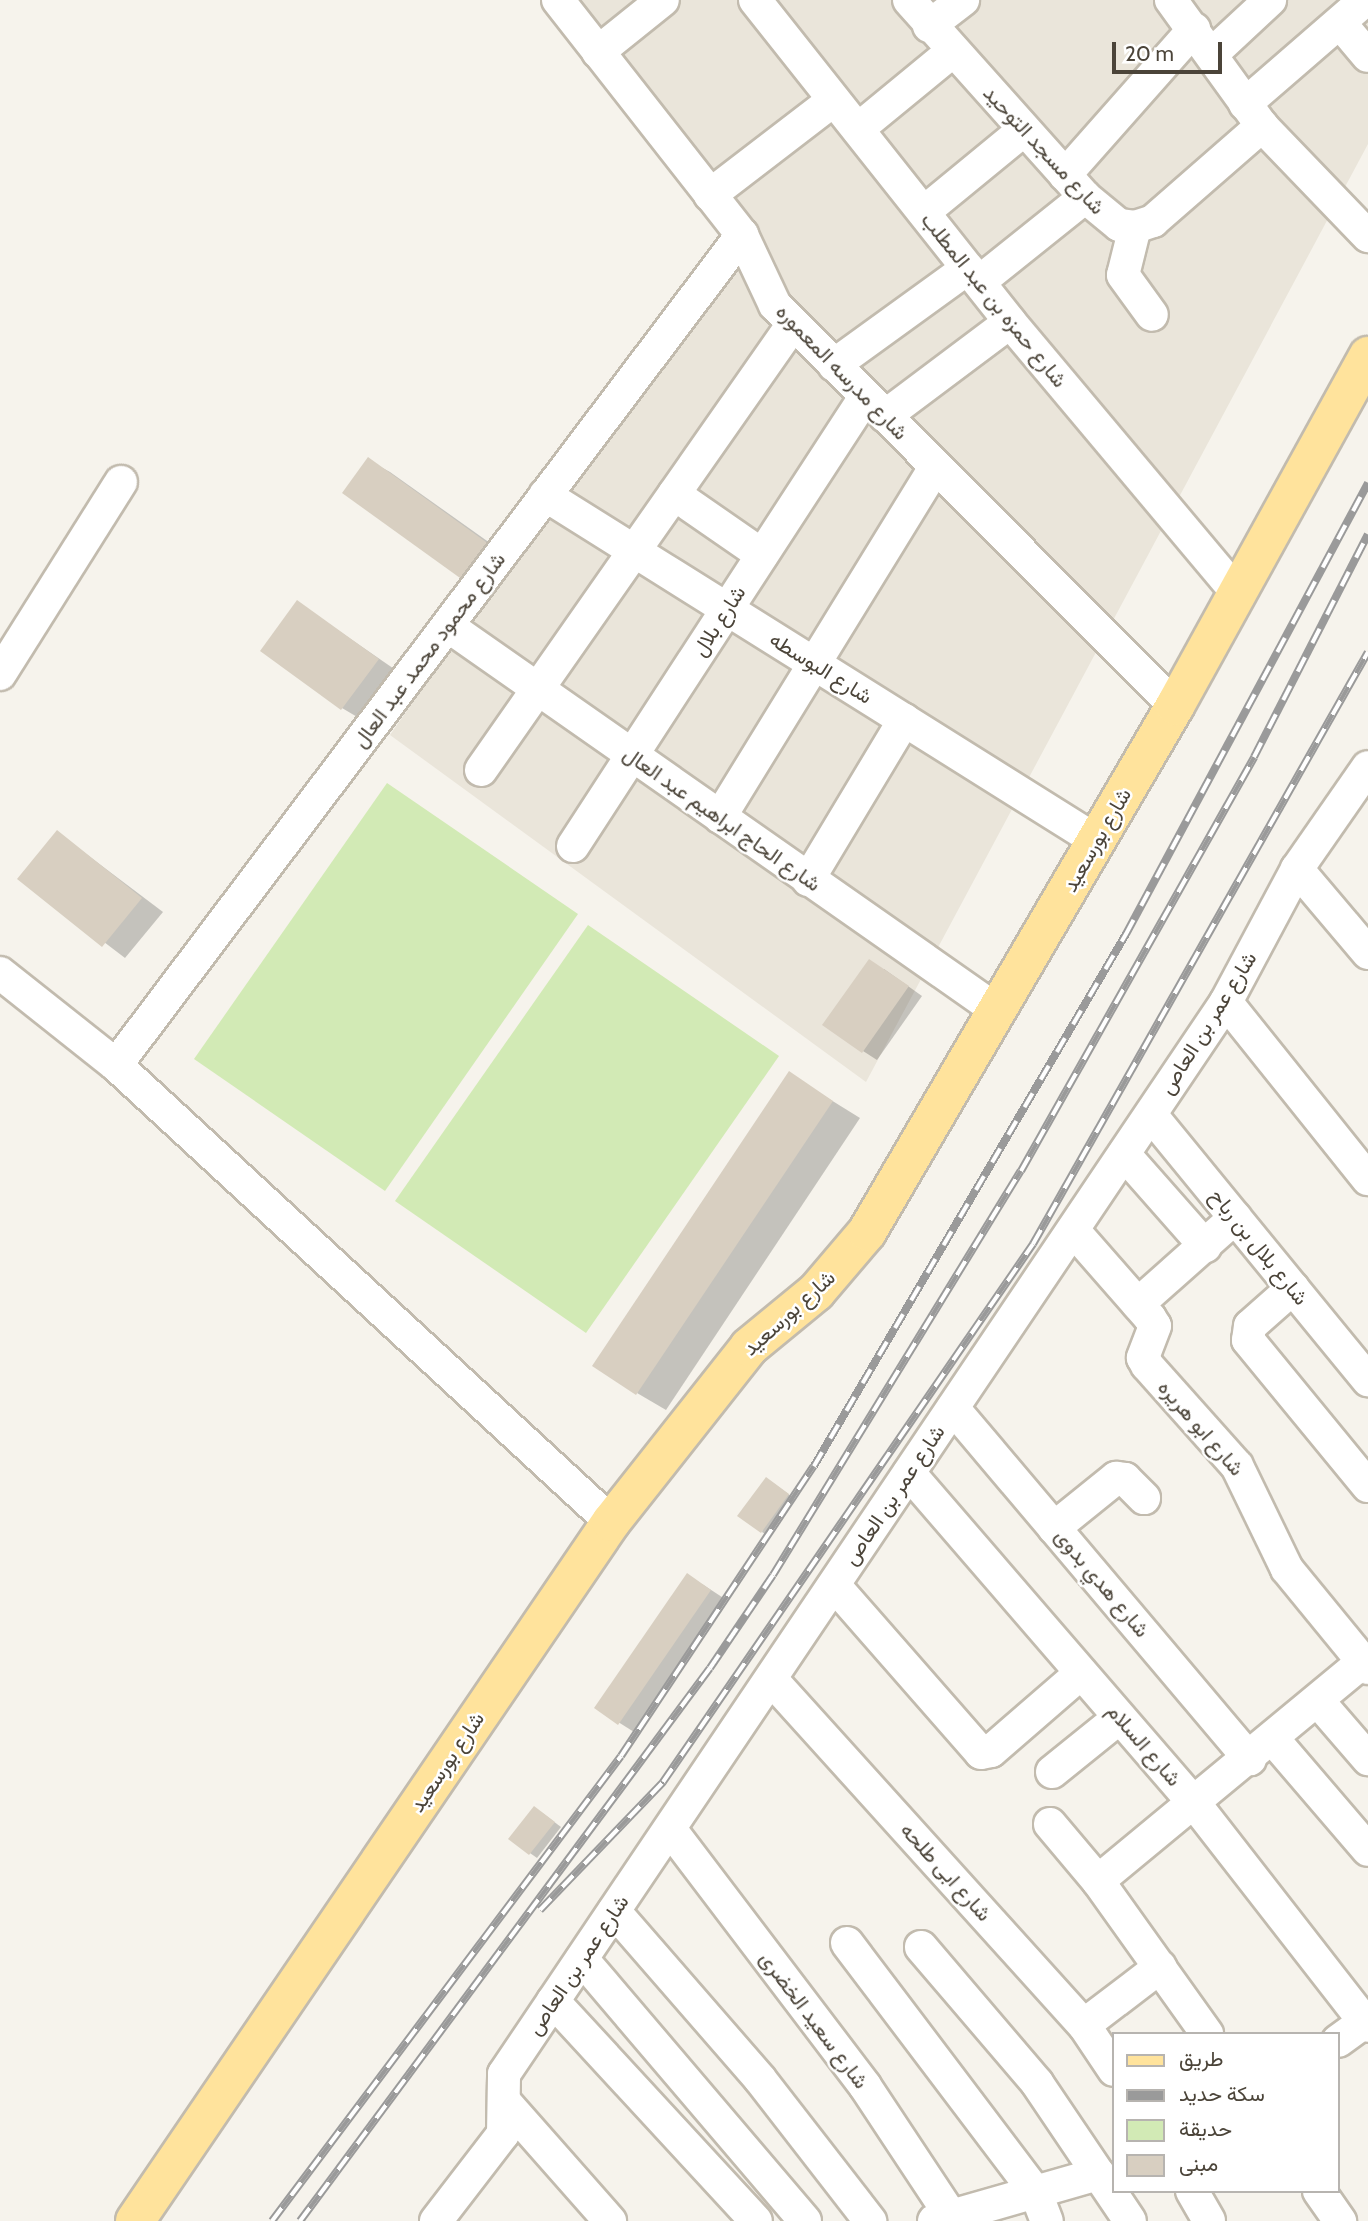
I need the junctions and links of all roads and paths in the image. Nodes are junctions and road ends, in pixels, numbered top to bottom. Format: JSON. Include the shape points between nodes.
{"nodes":[{"id":1,"x":558,"y":0,"type":"edge"},
{"id":2,"x":663,"y":0,"type":"edge"},
{"id":3,"x":909,"y":0,"type":"edge"},
{"id":4,"x":963,"y":0,"type":"edge"},
{"id":5,"x":1171,"y":0,"type":"edge"},
{"id":6,"x":1270,"y":0,"type":"edge"},
{"id":7,"x":1365,"y":0,"type":"edge"},
{"id":8,"x":772,"y":6,"type":"edge"},
{"id":9,"x":1340,"y":23,"type":"junction"},
{"id":10,"x":929,"y":26,"type":"junction"},
{"id":11,"x":1194,"y":29,"type":"junction"},
{"id":12,"x":953,"y":51,"type":"junction"},
{"id":13,"x":598,"y":52,"type":"junction"},
{"id":14,"x":1213,"y":53,"type":"junction"},
{"id":15,"x":1368,"y":56,"type":"edge"},
{"id":16,"x":834,"y":100,"type":"junction"},
{"id":17,"x":1253,"y":115,"type":"junction"},
{"id":18,"x":858,"y":129,"type":"junction"},
{"id":19,"x":1024,"y":130,"type":"junction"},
{"id":20,"x":1075,"y":186,"type":"junction"},
{"id":21,"x":710,"y":195,"type":"junction"},
{"id":22,"x":924,"y":212,"type":"junction"},
{"id":23,"x":1135,"y":227,"type":"junction"},
{"id":24,"x":742,"y":235,"type":"junction"},
{"id":25,"x":1368,"y":236,"type":"edge"},
{"id":26,"x":973,"y":275,"type":"junction"},
{"id":27,"x":1152,"y":315,"type":"dead end"},
{"id":28,"x":1010,"y":322,"type":"junction"},
{"id":29,"x":793,"y":324,"type":"junction"},
{"id":30,"x":1368,"y":356,"type":"edge"},
{"id":31,"x":834,"y":365,"type":"junction"},
{"id":32,"x":875,"y":406,"type":"junction"},
{"id":33,"x":935,"y":467,"type":"junction"},
{"id":34,"x":121,"y":482,"type":"dead end"},
{"id":35,"x":674,"y":494,"type":"junction"},
{"id":36,"x":545,"y":495,"type":"junction"},
{"id":37,"x":634,"y":551,"type":"junction"},
{"id":38,"x":762,"y":555,"type":"junction"},
{"id":39,"x":1239,"y":595,"type":"junction"},
{"id":40,"x":727,"y":608,"type":"junction"},
{"id":41,"x":447,"y":625,"type":"junction"},
{"id":42,"x":814,"y":664,"type":"junction"},
{"id":43,"x":0,"y":674,"type":"edge"},
{"id":44,"x":538,"y":689,"type":"junction"},
{"id":45,"x":1175,"y":706,"type":"junction"},
{"id":46,"x":904,"y":720,"type":"junction"},
{"id":47,"x":631,"y":755,"type":"junction"},
{"id":48,"x":1368,"y":767,"type":"edge"},
{"id":49,"x":481,"y":770,"type":"dead end"},
{"id":50,"x":719,"y":817,"type":"junction"},
{"id":51,"x":1097,"y":842,"type":"junction"},
{"id":52,"x":573,"y":846,"type":"dead end"},
{"id":53,"x":1297,"y":869,"type":"junction"},
{"id":54,"x":808,"y":880,"type":"junction"},
{"id":55,"x":1368,"y":953,"type":"edge"},
{"id":56,"x":0,"y":973,"type":"edge"},
{"id":57,"x":1226,"y":1002,"type":"junction"},
{"id":58,"x":998,"y":1011,"type":"junction"},
{"id":59,"x":116,"y":1065,"type":"junction"},
{"id":60,"x":1151,"y":1115,"type":"junction"},
{"id":61,"x":1124,"y":1154,"type":"junction"},
{"id":62,"x":1368,"y":1179,"type":"edge"},
{"id":63,"x":1235,"y":1218,"type":"junction"},
{"id":64,"x":1073,"y":1230,"type":"junction"},
{"id":65,"x":1205,"y":1245,"type":"junction"},
{"id":66,"x":1293,"y":1288,"type":"junction"},
{"id":67,"x":1138,"y":1304,"type":"junction"},
{"id":68,"x":1368,"y":1380,"type":"edge"},
{"id":69,"x":953,"y":1408,"type":"junction"},
{"id":70,"x":909,"y":1473,"type":"junction"},
{"id":71,"x":1368,"y":1486,"type":"edge"},
{"id":72,"x":1144,"y":1498,"type":"dead end"},
{"id":73,"x":611,"y":1522,"type":"junction"},
{"id":74,"x":1055,"y":1528,"type":"junction"},
{"id":75,"x":834,"y":1585,"type":"junction"},
{"id":76,"x":1366,"y":1665,"type":"edge"},
{"id":77,"x":1081,"y":1673,"type":"junction"},
{"id":78,"x":771,"y":1679,"type":"junction"},
{"id":79,"x":1318,"y":1701,"type":"junction"},
{"id":80,"x":1119,"y":1718,"type":"junction"},
{"id":81,"x":1262,"y":1749,"type":"junction"},
{"id":82,"x":1368,"y":1759,"type":"edge"},
{"id":83,"x":1052,"y":1772,"type":"dead end"},
{"id":84,"x":1195,"y":1804,"type":"junction"},
{"id":85,"x":1050,"y":1824,"type":"dead end"},
{"id":86,"x":670,"y":1829,"type":"junction"},
{"id":87,"x":1368,"y":1850,"type":"edge"},
{"id":88,"x":1098,"y":1881,"type":"junction"},
{"id":89,"x":614,"y":1911,"type":"junction"},
{"id":90,"x":847,"y":1943,"type":"dead end"},
{"id":91,"x":921,"y":1947,"type":"dead end"},
{"id":92,"x":582,"y":1959,"type":"junction"},
{"id":93,"x":1160,"y":1967,"type":"junction"},
{"id":94,"x":553,"y":2001,"type":"junction"},
{"id":95,"x":1363,"y":2010,"type":"edge"},
{"id":96,"x":1084,"y":2025,"type":"junction"},
{"id":97,"x":1206,"y":2032,"type":"edge"},
{"id":98,"x":1340,"y":2039,"type":"edge"},
{"id":99,"x":1112,"y":2067,"type":"edge"},
{"id":100,"x":505,"y":2102,"type":"junction"},
{"id":101,"x":1098,"y":2174,"type":"junction"},
{"id":102,"x":1193,"y":2193,"type":"edge"},
{"id":103,"x":1320,"y":2193,"type":"edge"},
{"id":104,"x":1041,"y":2207,"type":"edge"},
{"id":105,"x":956,"y":2217,"type":"edge"},
{"id":106,"x":135,"y":2221,"type":"edge"},
{"id":107,"x":436,"y":2221,"type":"edge"},
{"id":108,"x":610,"y":2221,"type":"edge"},
{"id":109,"x":756,"y":2221,"type":"edge"},
{"id":110,"x":805,"y":2221,"type":"edge"},
{"id":111,"x":870,"y":2221,"type":"edge"},
{"id":112,"x":1130,"y":2221,"type":"edge"},
{"id":113,"x":1209,"y":2221,"type":"edge"},
{"id":114,"x":1340,"y":2221,"type":"edge"}],
"edges":[{"from":1,"to":13,"type":"street","name":"شارع مدرسه المعموره"},
{"from":2,"to":13,"type":"street"},
{"from":3,"to":10,"type":"street","name":"شارع مسجد التوحيد"},
{"from":4,"to":10,"type":"street"},
{"from":5,"to":11,"type":"street"},
{"from":6,"to":14,"type":"street"},
{"from":7,"to":9,"type":"street"},
{"from":8,"to":16,"type":"street","name":"شارع حمزه بن عبد المطلب"},
{"from":9,"to":15,"type":"street"},
{"from":9,"to":17,"type":"street"},
{"from":10,"to":12,"type":"street","name":"شارع مسجد التوحيد"},
{"from":11,"to":14,"type":"street"},
{"from":11,"to":20,"type":"street"},
{"from":12,"to":18,"type":"street"},
{"from":12,"to":19,"type":"street","name":"شارع مسجد التوحيد"},
{"from":13,"to":21,"type":"street","name":"شارع مدرسه المعموره"},
{"from":14,"to":17,"type":"street"},
{"from":16,"to":18,"type":"street","name":"شارع حمزه بن عبد المطلب"},
{"from":16,"to":21,"type":"street"},
{"from":17,"to":23,"type":"street","via":[[1153,221]]},
{"from":17,"to":25,"type":"street"},
{"from":18,"to":22,"type":"street","name":"شارع حمزه بن عبد المطلب"},
{"from":19,"to":20,"type":"street","name":"شارع مسجد التوحيد"},
{"from":19,"to":22,"type":"street"},
{"from":20,"to":23,"type":"street","name":"شارع مسجد التوحيد","via":[[1104,217]]},
{"from":20,"to":26,"type":"street"},
{"from":21,"to":24,"type":"street","name":"شارع مدرسه المعموره"},
{"from":22,"to":26,"type":"street","name":"شارع حمزه بن عبد المطلب"},
{"from":23,"to":27,"type":"street","via":[[1123,275]]},
{"from":24,"to":29,"type":"street","name":"شارع مدرسه المعموره","via":[[775,305]]},
{"from":24,"to":36,"type":"street","name":"شارع محمود محمد عبد العال"},
{"from":26,"to":28,"type":"street","name":"شارع حمزه بن عبد المطلب"},
{"from":26,"to":31,"type":"street"},
{"from":28,"to":32,"type":"street","name":"شارع بلال"},
{"from":28,"to":39,"type":"street","name":"شارع حمزه بن عبد المطلب"},
{"from":29,"to":31,"type":"street","name":"شارع مدرسه المعموره"},
{"from":29,"to":35,"type":"street"},
{"from":30,"to":39,"type":"main road","name":"شارع بورسعيد"},
{"from":31,"to":32,"type":"street","name":"شارع مدرسه المعموره"},
{"from":32,"to":33,"type":"street","name":"شارع مدرسه المعموره"},
{"from":32,"to":38,"type":"street","name":"شارع بلال"},
{"from":33,"to":42,"type":"street"},
{"from":33,"to":45,"type":"street","name":"شارع مدرسه المعموره"},
{"from":34,"to":43,"type":"street"},
{"from":35,"to":37,"type":"street"},
{"from":35,"to":38,"type":"street"},
{"from":36,"to":37,"type":"street","name":"شارع البوسطه"},
{"from":36,"to":41,"type":"street","name":"شارع محمود محمد عبد العال"},
{"from":37,"to":40,"type":"street","name":"شارع البوسطه"},
{"from":37,"to":44,"type":"street"},
{"from":38,"to":40,"type":"street","name":"شارع بلال"},
{"from":39,"to":45,"type":"main road","name":"شارع بورسعيد"},
{"from":40,"to":42,"type":"street","name":"شارع البوسطه"},
{"from":40,"to":47,"type":"street","name":"شارع بلال"},
{"from":41,"to":44,"type":"street","name":"شارع الحاج ابراهيم عبد العال"},
{"from":41,"to":59,"type":"street","name":"شارع محمود محمد عبد العال"},
{"from":42,"to":46,"type":"street","name":"شارع البوسطه"},
{"from":42,"to":50,"type":"street"},
{"from":44,"to":47,"type":"street","name":"شارع الحاج ابراهيم عبد العال"},
{"from":44,"to":49,"type":"street"},
{"from":45,"to":51,"type":"main road","name":"شارع بورسعيد"},
{"from":46,"to":51,"type":"street","name":"شارع البوسطه"},
{"from":46,"to":54,"type":"street"},
{"from":47,"to":50,"type":"street","name":"شارع الحاج ابراهيم عبد العال"},
{"from":47,"to":52,"type":"street","name":"شارع بلال"},
{"from":48,"to":53,"type":"street","name":"شارع عمر بن العاص"},
{"from":50,"to":54,"type":"street","name":"شارع الحاج ابراهيم عبد العال"},
{"from":51,"to":58,"type":"main road","name":"شارع بورسعيد"},
{"from":53,"to":55,"type":"street"},
{"from":53,"to":57,"type":"street","name":"شارع عمر بن العاص"},
{"from":54,"to":58,"type":"street","name":"شارع الحاج ابراهيم عبد العال"},
{"from":56,"to":59,"type":"street"},
{"from":57,"to":60,"type":"street","name":"شارع عمر بن العاص"},
{"from":57,"to":62,"type":"street"},
{"from":58,"to":73,"type":"main road","name":"شارع بورسعيد","via":[[853,1251],[816,1292],[749,1347]]},
{"from":59,"to":73,"type":"street"},
{"from":60,"to":61,"type":"street","name":"شارع عمر بن العاص"},
{"from":60,"to":63,"type":"street","name":"شارع بلال بن رباح"},
{"from":61,"to":64,"type":"street","name":"شارع عمر بن العاص"},
{"from":61,"to":65,"type":"street"},
{"from":63,"to":65,"type":"street"},
{"from":63,"to":66,"type":"street","name":"شارع بلال بن رباح"},
{"from":64,"to":67,"type":"street","name":"شارع ابو هريره"},
{"from":64,"to":69,"type":"street","name":"شارع عمر بن العاص"},
{"from":65,"to":67,"type":"street"},
{"from":66,"to":68,"type":"street","name":"شارع بلال بن رباح"},
{"from":66,"to":71,"type":"street","via":[[1250,1326],[1248,1340]]},
{"from":67,"to":76,"type":"street","name":"شارع ابو هريره","via":[[1154,1326],[1143,1358],[1147,1365],[1237,1466],[1287,1569]]},
{"from":69,"to":70,"type":"street","name":"شارع عمر بن العاص"},
{"from":69,"to":74,"type":"street","name":"شارع هدي بدوى"},
{"from":70,"to":75,"type":"street","name":"شارع عمر بن العاص"},
{"from":70,"to":77,"type":"street","name":"شارع السلام"},
{"from":72,"to":74,"type":"street","via":[[1125,1479],[1116,1478]]},
{"from":73,"to":106,"type":"main road","name":"شارع بورسعيد"},
{"from":74,"to":81,"type":"street","name":"شارع هدي بدوى"},
{"from":75,"to":77,"type":"street","via":[[981,1753],[991,1751]]},
{"from":75,"to":78,"type":"street","name":"شارع عمر بن العاص"},
{"from":76,"to":79,"type":"street"},
{"from":77,"to":80,"type":"street","name":"شارع السلام"},
{"from":78,"to":86,"type":"street","name":"شارع عمر بن العاص"},
{"from":78,"to":96,"type":"street","name":"شارع ابى طلحه"},
{"from":79,"to":81,"type":"street"},
{"from":79,"to":82,"type":"street"},
{"from":80,"to":83,"type":"street"},
{"from":80,"to":84,"type":"street","name":"شارع السلام"},
{"from":81,"to":84,"type":"street"},
{"from":81,"to":87,"type":"street","name":"شارع هدي بدوى"},
{"from":84,"to":88,"type":"street"},
{"from":84,"to":95,"type":"street","name":"شارع السلام"},
{"from":85,"to":88,"type":"street"},
{"from":86,"to":89,"type":"street","name":"شارع عمر بن العاص"},
{"from":86,"to":105,"type":"street","name":"شارع سعيد الخضرى","via":[[865,2086]]},
{"from":88,"to":93,"type":"street"},
{"from":89,"to":92,"type":"street","name":"شارع عمر بن العاص"},
{"from":89,"to":111,"type":"street","via":[[760,2079]]},
{"from":90,"to":104,"type":"street"},
{"from":91,"to":101,"type":"street","via":[[1037,2083]]},
{"from":92,"to":94,"type":"street","name":"شارع عمر بن العاص"},
{"from":92,"to":110,"type":"street"},
{"from":93,"to":96,"type":"street"},
{"from":93,"to":97,"type":"street"},
{"from":94,"to":100,"type":"street","name":"شارع عمر بن العاص","via":[[504,2074]]},
{"from":94,"to":109,"type":"street"},
{"from":95,"to":98,"type":"street"},
{"from":96,"to":99,"type":"street","name":"شارع ابى طلحه"},
{"from":100,"to":107,"type":"street","name":"شارع عمر بن العاص","via":[[503,2134]]},
{"from":100,"to":108,"type":"street"},
{"from":101,"to":104,"type":"street"},
{"from":101,"to":112,"type":"street"},
{"from":102,"to":113,"type":"street"},
{"from":103,"to":114,"type":"street"},
{"from":104,"to":105,"type":"street"}]}
